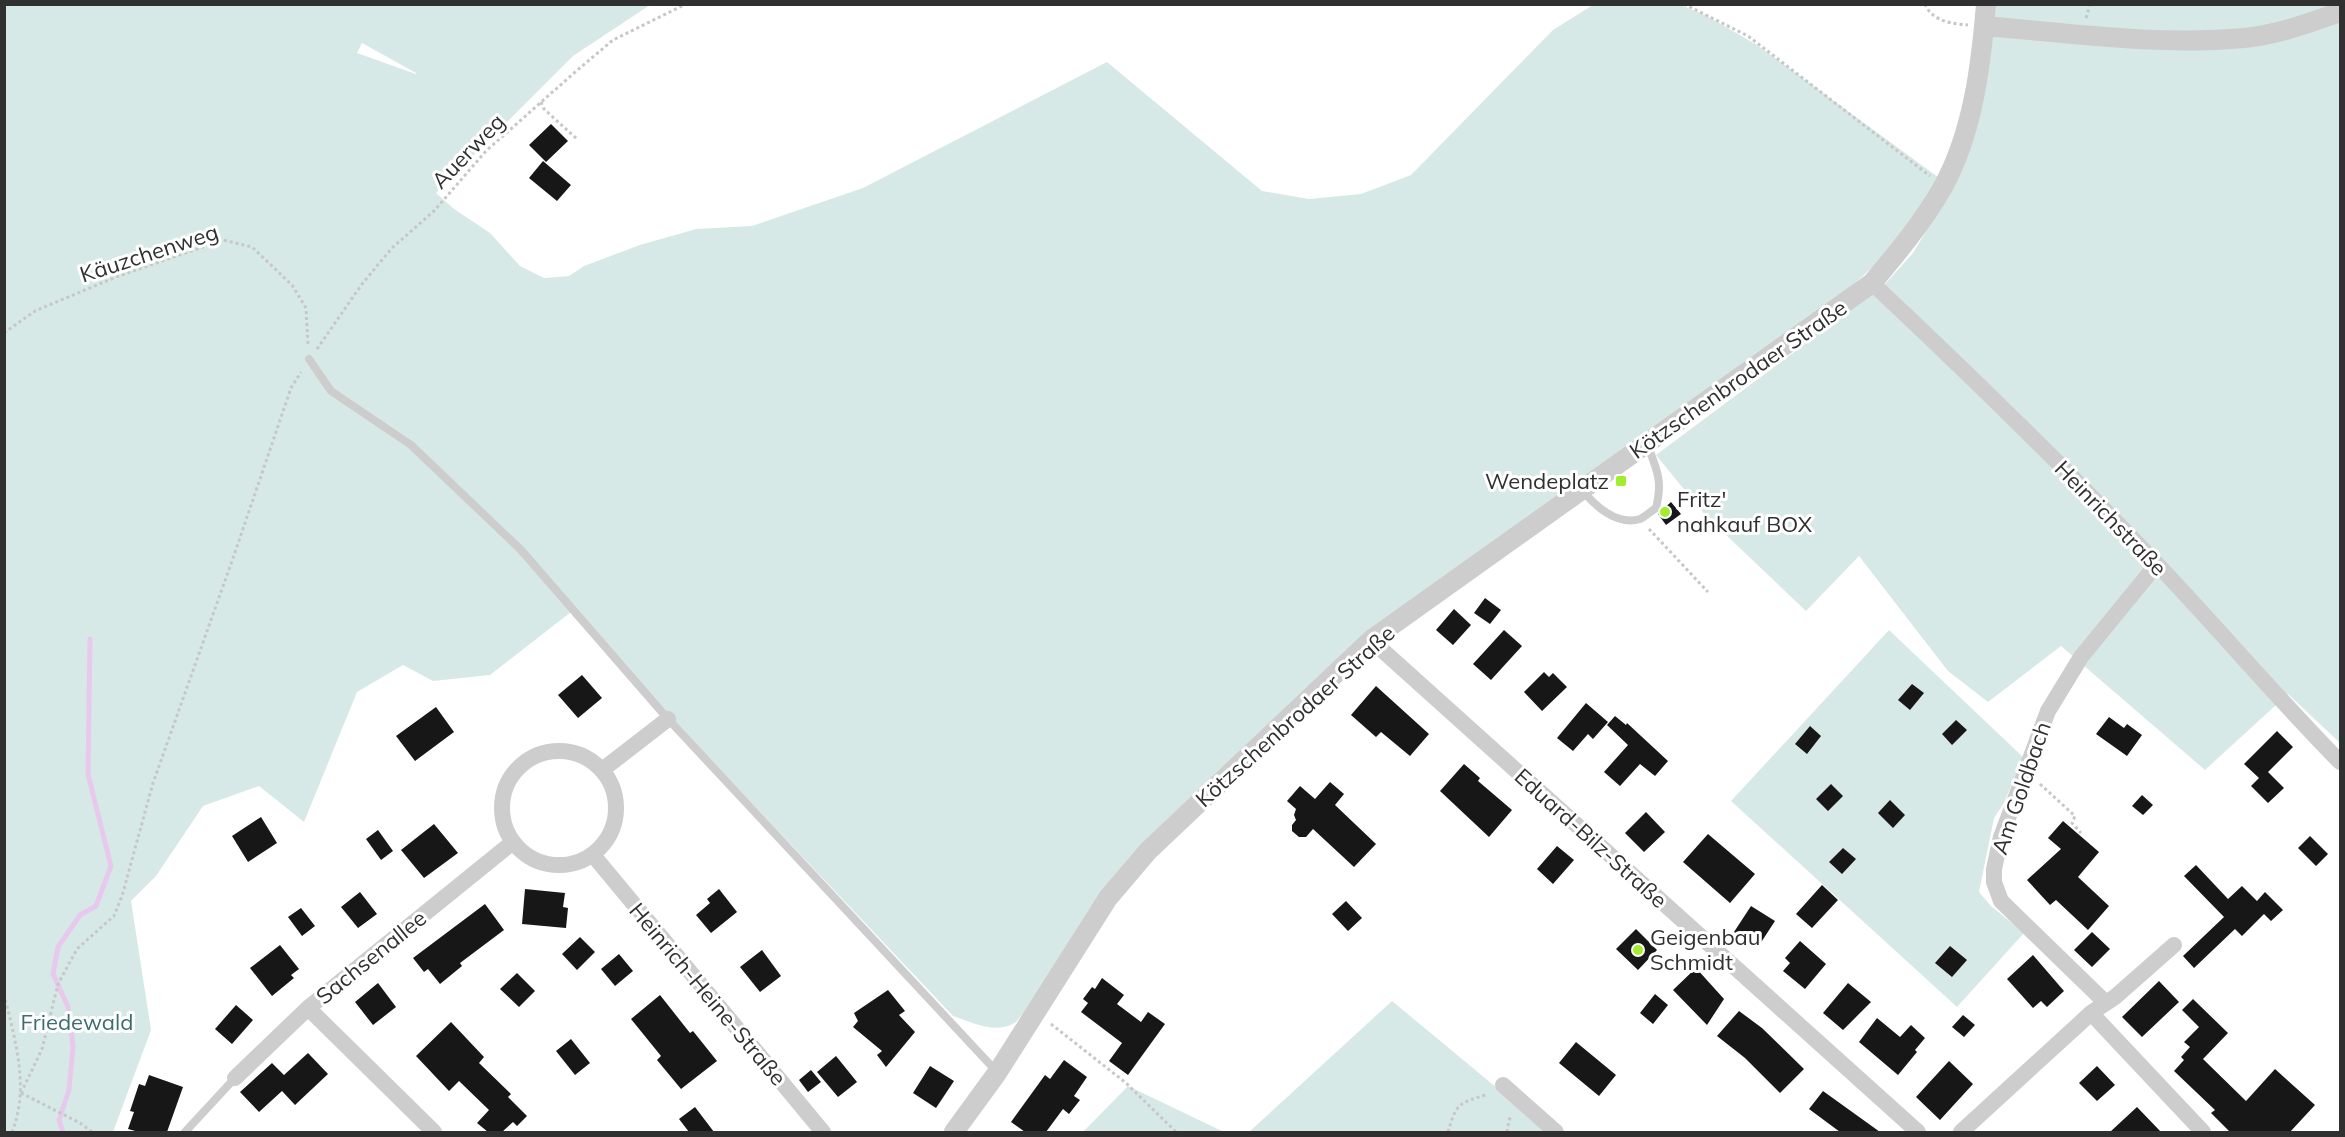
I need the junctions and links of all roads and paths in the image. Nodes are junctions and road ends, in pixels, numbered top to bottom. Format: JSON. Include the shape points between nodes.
{"nodes":[{"id":1,"x":686,"y":4,"type":"edge"},
{"id":2,"x":1684,"y":4,"type":"edge"},
{"id":3,"x":1925,"y":4,"type":"edge"},
{"id":4,"x":1986,"y":4,"type":"edge"},
{"id":5,"x":2340,"y":12,"type":"edge"},
{"id":6,"x":1984,"y":26,"type":"junction"},
{"id":7,"x":541,"y":102,"type":"junction"},
{"id":8,"x":578,"y":140,"type":"dead end"},
{"id":9,"x":1943,"y":186,"type":"junction"},
{"id":10,"x":1872,"y":283,"type":"junction"},
{"id":11,"x":4,"y":333,"type":"edge"},
{"id":12,"x":309,"y":359,"type":"junction"},
{"id":13,"x":1647,"y":444,"type":"junction"},
{"id":14,"x":1582,"y":490,"type":"junction"},
{"id":15,"x":1640,"y":519,"type":"junction"},
{"id":16,"x":2157,"y":564,"type":"junction"},
{"id":17,"x":1708,"y":592,"type":"dead end"},
{"id":18,"x":1371,"y":640,"type":"junction"},
{"id":19,"x":668,"y":719,"type":"junction"},
{"id":20,"x":2340,"y":762,"type":"edge"},
{"id":21,"x":602,"y":770,"type":"junction"},
{"id":22,"x":2025,"y":771,"type":"junction"},
{"id":23,"x":2081,"y":832,"type":"dead end"},
{"id":24,"x":513,"y":842,"type":"junction"},
{"id":25,"x":592,"y":855,"type":"junction"},
{"id":26,"x":2174,"y":945,"type":"dead end"},
{"id":27,"x":4,"y":994,"type":"edge"},
{"id":28,"x":2106,"y":1003,"type":"junction"},
{"id":29,"x":308,"y":1008,"type":"junction"},
{"id":30,"x":1036,"y":1012,"type":"junction"},
{"id":31,"x":2091,"y":1013,"type":"junction"},
{"id":32,"x":997,"y":1073,"type":"junction"},
{"id":33,"x":235,"y":1078,"type":"joint"},
{"id":34,"x":1503,"y":1085,"type":"joint"},
{"id":35,"x":21,"y":1093,"type":"junction"},
{"id":36,"x":12,"y":1132,"type":"edge"},
{"id":37,"x":92,"y":1132,"type":"edge"},
{"id":38,"x":185,"y":1132,"type":"edge"},
{"id":39,"x":434,"y":1132,"type":"edge"},
{"id":40,"x":823,"y":1132,"type":"edge"},
{"id":41,"x":954,"y":1132,"type":"edge"},
{"id":42,"x":1176,"y":1132,"type":"edge"},
{"id":43,"x":1448,"y":1132,"type":"edge"},
{"id":44,"x":1556,"y":1132,"type":"edge"},
{"id":45,"x":1918,"y":1132,"type":"edge"},
{"id":46,"x":1961,"y":1132,"type":"edge"},
{"id":47,"x":2203,"y":1132,"type":"edge"}],
"edges":[{"from":1,"to":7,"type":"path","name":"Auerweg","via":[[614,40]]},
{"from":2,"to":9,"type":"path","via":[[1748,36]]},
{"from":3,"to":6,"type":"path","via":[[1928,11],[1948,23]]},
{"from":4,"to":6,"type":"street","name":"Kötzschenbrodaer Straße"},
{"from":5,"to":6,"type":"street","via":[[2294,28],[2246,38],[2204,40]]},
{"from":6,"to":9,"type":"street","name":"Kötzschenbrodaer Straße","via":[[1973,102]]},
{"from":7,"to":8,"type":"path"},
{"from":7,"to":12,"type":"path","name":"Auerweg","via":[[486,151],[435,211],[392,248]]},
{"from":9,"to":10,"type":"street","name":"Kötzschenbrodaer Straße","via":[[1912,236]]},
{"from":10,"to":13,"type":"street","name":"Kötzschenbrodaer Straße"},
{"from":10,"to":16,"type":"street","name":"Heinrichstraße","via":[[1990,395]]},
{"from":11,"to":12,"type":"path","name":"Käuzchenweg","via":[[35,311],[223,240],[252,247],[292,285],[306,308]]},
{"from":12,"to":19,"type":"lane","via":[[331,391],[411,445],[521,550]]},
{"from":12,"to":35,"type":"path","name":"Auerweg","via":[[291,388],[153,783],[122,896],[114,916],[77,949],[58,984],[42,1049]]},
{"from":13,"to":14,"type":"street","name":"Kötzschenbrodaer Straße"},
{"from":13,"to":15,"type":"lane","via":[[1661,490],[1656,508]]},
{"from":14,"to":15,"type":"lane","via":[[1601,509],[1620,520]]},
{"from":14,"to":18,"type":"street","name":"Kötzschenbrodaer Straße"},
{"from":15,"to":17,"type":"path"},
{"from":16,"to":20,"type":"street","name":"Heinrichstraße"},
{"from":16,"to":22,"type":"street","name":"Am Goldbach","via":[[2081,657],[2048,711]]},
{"from":18,"to":30,"type":"street","name":"Kötzschenbrodaer Straße","via":[[1148,851],[1108,898]]},
{"from":18,"to":45,"type":"street","name":"Eduard-Bilz-Straße"},
{"from":19,"to":21,"type":"street"},
{"from":19,"to":32,"type":"lane"},
{"from":21,"to":24,"type":"street","via":[[587,757],[569,751],[549,751],[516,770],[501,806],[504,825]]},
{"from":21,"to":25,"type":"street","via":[[612,786],[614,824],[606,841]]},
{"from":22,"to":23,"type":"path","via":[[2075,816],[2072,823]]},
{"from":22,"to":28,"type":"street","name":"Am Goldbach","via":[[1996,856],[1997,893]]},
{"from":24,"to":25,"type":"street","via":[[530,857],[550,865],[572,864]]},
{"from":24,"to":29,"type":"street","name":"Sachsenallee"},
{"from":25,"to":40,"type":"street","name":"Heinrich-Heine-Straße"},
{"from":26,"to":28,"type":"street"},
{"from":27,"to":35,"type":"path","via":[[19,1055]]},
{"from":28,"to":31,"type":"street"},
{"from":29,"to":33,"type":"street","name":"Sachsenallee"},
{"from":29,"to":39,"type":"street"},
{"from":30,"to":32,"type":"street","name":"Kötzschenbrodaer Straße"},
{"from":30,"to":42,"type":"path","via":[[1126,1083]]},
{"from":31,"to":46,"type":"street"},
{"from":31,"to":47,"type":"street"},
{"from":32,"to":41,"type":"street","name":"Kötzschenbrodaer Straße"},
{"from":33,"to":38,"type":"lane"},
{"from":34,"to":43,"type":"path","via":[[1460,1104]]},
{"from":34,"to":44,"type":"street"},
{"from":35,"to":36,"type":"path"},
{"from":35,"to":37,"type":"path"}]}
